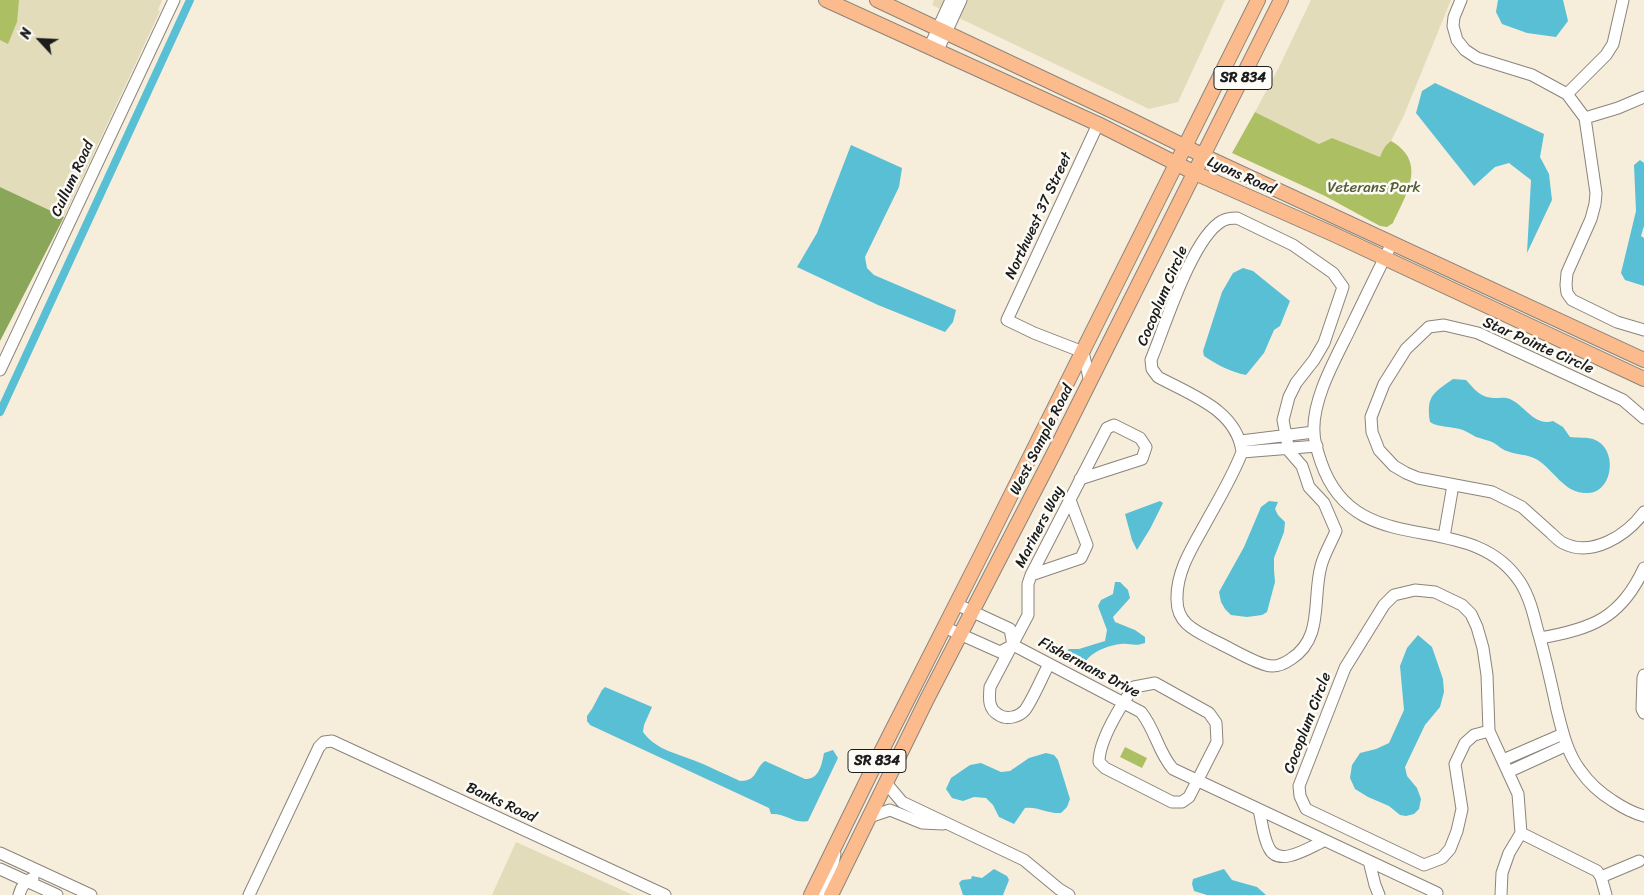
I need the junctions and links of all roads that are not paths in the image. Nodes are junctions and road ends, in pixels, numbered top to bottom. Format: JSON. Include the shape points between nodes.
{"nodes":[{"id":1,"x":174,"y":0,"type":"edge"},
{"id":2,"x":826,"y":0,"type":"edge"},
{"id":3,"x":874,"y":0,"type":"edge"},
{"id":4,"x":952,"y":0,"type":"edge"},
{"id":5,"x":961,"y":0,"type":"edge"},
{"id":6,"x":1258,"y":0,"type":"edge"},
{"id":7,"x":1281,"y":0,"type":"edge"},
{"id":8,"x":1461,"y":0,"type":"edge"},
{"id":9,"x":1623,"y":0,"type":"edge"},
{"id":10,"x":942,"y":30,"type":"junction"},
{"id":11,"x":933,"y":50,"type":"junction"},
{"id":12,"x":1567,"y":94,"type":"junction"},
{"id":13,"x":1642,"y":101,"type":"edge"},
{"id":14,"x":1585,"y":118,"type":"junction"},
{"id":15,"x":1098,"y":124,"type":"junction"},
{"id":16,"x":1185,"y":147,"type":"junction"},
{"id":17,"x":1204,"y":156,"type":"junction"},
{"id":18,"x":1175,"y":163,"type":"junction"},
{"id":19,"x":1195,"y":173,"type":"junction"},
{"id":20,"x":1392,"y":242,"type":"junction"},
{"id":21,"x":1384,"y":258,"type":"junction"},
{"id":22,"x":1644,"y":330,"type":"edge"},
{"id":23,"x":1083,"y":352,"type":"junction"},
{"id":24,"x":1644,"y":360,"type":"edge"},
{"id":25,"x":0,"y":370,"type":"edge"},
{"id":26,"x":1644,"y":379,"type":"edge"},
{"id":27,"x":1090,"y":382,"type":"junction"},
{"id":28,"x":1644,"y":418,"type":"edge"},
{"id":29,"x":1314,"y":432,"type":"junction"},
{"id":30,"x":1284,"y":435,"type":"junction"},
{"id":31,"x":1317,"y":446,"type":"junction"},
{"id":32,"x":1242,"y":447,"type":"junction"},
{"id":33,"x":1288,"y":448,"type":"junction"},
{"id":34,"x":1080,"y":479,"type":"junction"},
{"id":35,"x":1453,"y":485,"type":"junction"},
{"id":36,"x":1070,"y":500,"type":"junction"},
{"id":37,"x":1644,"y":512,"type":"edge"},
{"id":38,"x":1444,"y":537,"type":"junction"},
{"id":39,"x":1643,"y":573,"type":"edge"},
{"id":40,"x":1031,"y":575,"type":"junction"},
{"id":41,"x":1640,"y":589,"type":"edge"},
{"id":42,"x":956,"y":604,"type":"junction"},
{"id":43,"x":972,"y":611,"type":"junction"},
{"id":44,"x":944,"y":627,"type":"junction"},
{"id":45,"x":960,"y":634,"type":"junction"},
{"id":46,"x":1540,"y":638,"type":"junction"},
{"id":47,"x":1013,"y":645,"type":"junction"},
{"id":48,"x":1049,"y":664,"type":"junction"},
{"id":49,"x":1644,"y":675,"type":"edge"},
{"id":50,"x":1123,"y":702,"type":"junction"},
{"id":51,"x":1644,"y":713,"type":"edge"},
{"id":52,"x":1489,"y":731,"type":"junction"},
{"id":53,"x":1565,"y":740,"type":"junction"},
{"id":54,"x":1503,"y":760,"type":"junction"},
{"id":55,"x":1508,"y":772,"type":"junction"},
{"id":56,"x":1198,"y":781,"type":"junction"},
{"id":57,"x":886,"y":783,"type":"junction"},
{"id":58,"x":1258,"y":810,"type":"junction"},
{"id":59,"x":1644,"y":816,"type":"edge"},
{"id":60,"x":869,"y":817,"type":"junction"},
{"id":61,"x":948,"y":824,"type":"junction"},
{"id":62,"x":1521,"y":833,"type":"junction"},
{"id":63,"x":1324,"y":841,"type":"junction"},
{"id":64,"x":837,"y":842,"type":"junction"},
{"id":65,"x":0,"y":853,"type":"edge"},
{"id":66,"x":1369,"y":861,"type":"junction"},
{"id":67,"x":1639,"y":861,"type":"dead end"},
{"id":68,"x":0,"y":869,"type":"edge"},
{"id":69,"x":1601,"y":877,"type":"junction"},
{"id":70,"x":55,"y":878,"type":"junction"},
{"id":71,"x":26,"y":881,"type":"junction"},
{"id":72,"x":1057,"y":892,"type":"edge"},
{"id":73,"x":1433,"y":893,"type":"edge"},
{"id":74,"x":19,"y":895,"type":"edge"},
{"id":75,"x":57,"y":895,"type":"edge"},
{"id":76,"x":91,"y":895,"type":"edge"},
{"id":77,"x":249,"y":895,"type":"edge"},
{"id":78,"x":665,"y":895,"type":"edge"},
{"id":79,"x":811,"y":895,"type":"edge"},
{"id":80,"x":819,"y":895,"type":"edge"},
{"id":81,"x":831,"y":895,"type":"edge"},
{"id":82,"x":1069,"y":895,"type":"edge"},
{"id":83,"x":1379,"y":895,"type":"edge"},
{"id":84,"x":1501,"y":895,"type":"edge"},
{"id":85,"x":1606,"y":895,"type":"edge"}],
"edges":[{"from":1,"to":25,"type":"street","name":"Cullum Road"},
{"from":2,"to":11,"type":"main road","name":"Lyons Road"},
{"from":3,"to":10,"type":"main road","name":"Lyons Road"},
{"from":4,"to":10,"type":"street"},
{"from":5,"to":10,"type":"street"},
{"from":6,"to":16,"type":"main road","name":"West Sample Road","number":"SR 834"},
{"from":7,"to":17,"type":"main road","name":"West Sample Road","number":"SR 834"},
{"from":8,"to":12,"type":"street","via":[[1453,26],[1457,40],[1465,50],[1477,58],[1532,74]]},
{"from":9,"to":12,"type":"street","via":[[1613,44]]},
{"from":10,"to":11,"type":"street"},
{"from":10,"to":16,"type":"main road","name":"Lyons Road"},
{"from":11,"to":15,"type":"main road","name":"Lyons Road"},
{"from":12,"to":14,"type":"street"},
{"from":13,"to":14,"type":"street"},
{"from":14,"to":22,"type":"street","via":[[1595,204],[1567,273],[1567,293],[1572,300],[1617,322]]},
{"from":15,"to":18,"type":"main road","name":"Lyons Road"},
{"from":15,"to":23,"type":"street","name":"Northwest 37 Street","via":[[1007,320]]},
{"from":16,"to":17,"type":"main road","name":"Lyons Road"},
{"from":16,"to":18,"type":"main road","name":"West Sample Road","number":"SR 834"},
{"from":17,"to":19,"type":"main road","name":"West Sample Road","number":"SR 834"},
{"from":17,"to":20,"type":"main road","name":"Lyons Road"},
{"from":18,"to":19,"type":"main road","name":"Lyons Road"},
{"from":18,"to":23,"type":"main road","name":"West Sample Road","number":"SR 834"},
{"from":19,"to":21,"type":"main road","name":"Lyons Road"},
{"from":19,"to":27,"type":"main road","name":"West Sample Road","number":"SR 834"},
{"from":20,"to":21,"type":"street"},
{"from":20,"to":24,"type":"main road","name":"Lyons Road"},
{"from":21,"to":26,"type":"main road","name":"Lyons Road"},
{"from":21,"to":29,"type":"street","via":[[1334,362],[1320,397]]},
{"from":23,"to":27,"type":"street"},
{"from":23,"to":42,"type":"main road","name":"West Sample Road","number":"SR 834"},
{"from":27,"to":43,"type":"main road","name":"West Sample Road","number":"SR 834"},
{"from":28,"to":35,"type":"street","name":"Star Pointe Circle","via":[[1623,400],[1478,333],[1444,325],[1428,327],[1406,349],[1384,384],[1371,416],[1372,432],[1379,450],[1394,466],[1418,478]]},
{"from":29,"to":30,"type":"street"},
{"from":29,"to":31,"type":"street"},
{"from":30,"to":32,"type":"street"},
{"from":30,"to":32,"type":"street","name":"Cocoplum Circle","via":[[1282,420],[1289,397],[1324,343],[1343,287],[1333,273],[1293,245],[1244,220],[1224,220],[1214,226],[1192,257],[1152,360],[1152,369],[1158,377],[1216,408],[1234,427]]},
{"from":30,"to":33,"type":"street","name":"Cocoplum Circle"},
{"from":31,"to":33,"type":"street"},
{"from":31,"to":38,"type":"street","via":[[1328,480],[1355,510],[1388,527]]},
{"from":32,"to":33,"type":"street"},
{"from":32,"to":33,"type":"street","name":"Cocoplum Circle","via":[[1183,568],[1176,598],[1177,612],[1196,631],[1268,666],[1282,665],[1307,645],[1315,626],[1322,564],[1336,532],[1324,503],[1309,487],[1302,466]]},
{"from":34,"to":34,"type":"street","name":"Mariners Way","via":[[1142,459],[1146,447],[1140,438],[1114,425],[1106,428]]},
{"from":34,"to":36,"type":"street","name":"Mariners Way"},
{"from":35,"to":37,"type":"street","name":"Star Pointe Circle","via":[[1492,492],[1515,503],[1562,543],[1583,548],[1616,538],[1636,523]]},
{"from":35,"to":38,"type":"street"},
{"from":36,"to":40,"type":"street","name":"Mariners Way"},
{"from":36,"to":40,"type":"street","via":[[1087,545],[1082,558]]},
{"from":38,"to":46,"type":"street","via":[[1473,544],[1506,565],[1528,596]]},
{"from":39,"to":41,"type":"street"},
{"from":40,"to":47,"type":"street","name":"Mariners Way","via":[[1028,615]]},
{"from":41,"to":46,"type":"street","via":[[1589,626]]},
{"from":42,"to":43,"type":"street"},
{"from":42,"to":44,"type":"main road","name":"West Sample Road","number":"SR 834"},
{"from":43,"to":45,"type":"main road","name":"West Sample Road","number":"SR 834"},
{"from":43,"to":47,"type":"street","via":[[1010,629]]},
{"from":44,"to":45,"type":"street"},
{"from":44,"to":64,"type":"main road","name":"West Sample Road","number":"SR 834"},
{"from":45,"to":47,"type":"street","via":[[1000,652]]},
{"from":45,"to":57,"type":"main road","name":"West Sample Road","number":"SR 834"},
{"from":46,"to":53,"type":"street"},
{"from":47,"to":48,"type":"street","name":"Fishermans Drive"},
{"from":47,"to":48,"type":"street","name":"Mariners Way","via":[[990,687],[991,708],[1001,716],[1012,718],[1024,711]]},
{"from":48,"to":50,"type":"street","name":"Fishermans Drive"},
{"from":49,"to":51,"type":"street"},
{"from":50,"to":56,"type":"street","name":"Fishermans Drive","via":[[1141,712],[1150,724],[1164,759],[1173,769]]},
{"from":50,"to":56,"type":"street","via":[[1134,687],[1155,683],[1210,713],[1216,724],[1217,742]]},
{"from":50,"to":56,"type":"street","via":[[1099,751],[1099,762],[1172,802],[1182,802],[1189,797]]},
{"from":52,"to":52,"type":"street","name":"Cocoplum Circle","via":[[1474,735],[1464,743],[1456,764],[1462,809],[1458,831],[1450,849],[1431,864],[1424,865],[1306,808],[1300,796],[1299,786],[1345,668],[1384,605],[1394,595],[1416,590],[1435,592],[1462,605],[1471,614],[1483,648]]},
{"from":52,"to":54,"type":"street","name":"Cocoplum Circle"},
{"from":53,"to":54,"type":"street"},
{"from":53,"to":55,"type":"street"},
{"from":53,"to":59,"type":"street","via":[[1579,769],[1601,794]]},
{"from":54,"to":55,"type":"street","name":"Cocoplum Circle"},
{"from":55,"to":62,"type":"street","name":"Cocoplum Circle","via":[[1518,794]]},
{"from":56,"to":58,"type":"street","name":"Fishermans Drive"},
{"from":57,"to":60,"type":"main road","name":"West Sample Road","number":"SR 834"},
{"from":57,"to":61,"type":"street","via":[[902,802]]},
{"from":58,"to":63,"type":"street","name":"Fishermans Drive"},
{"from":58,"to":63,"type":"street","via":[[1269,848],[1275,855],[1291,856]]},
{"from":60,"to":61,"type":"street","via":[[890,810],[922,824]]},
{"from":60,"to":81,"type":"main road","name":"West Sample Road","number":"SR 834"},
{"from":61,"to":72,"type":"street","via":[[1024,860]]},
{"from":62,"to":69,"type":"street","via":[[1597,871]]},
{"from":62,"to":84,"type":"street","via":[[1502,873]]},
{"from":63,"to":66,"type":"street","name":"Fishermans Drive"},
{"from":64,"to":79,"type":"main road","name":"West Sample Road","number":"SR 834"},
{"from":64,"to":80,"type":"street","via":[[832,868]]},
{"from":65,"to":70,"type":"street"},
{"from":66,"to":73,"type":"street","name":"Fishermans Drive"},
{"from":66,"to":83,"type":"street"},
{"from":67,"to":69,"type":"street"},
{"from":68,"to":71,"type":"street"},
{"from":69,"to":85,"type":"street"},
{"from":70,"to":71,"type":"street","via":[[36,877]]},
{"from":70,"to":76,"type":"street"},
{"from":71,"to":74,"type":"street"},
{"from":71,"to":75,"type":"street"},
{"from":72,"to":82,"type":"street"},
{"from":77,"to":78,"type":"street","name":"Banks Road","via":[[319,747],[332,741]]}]}
